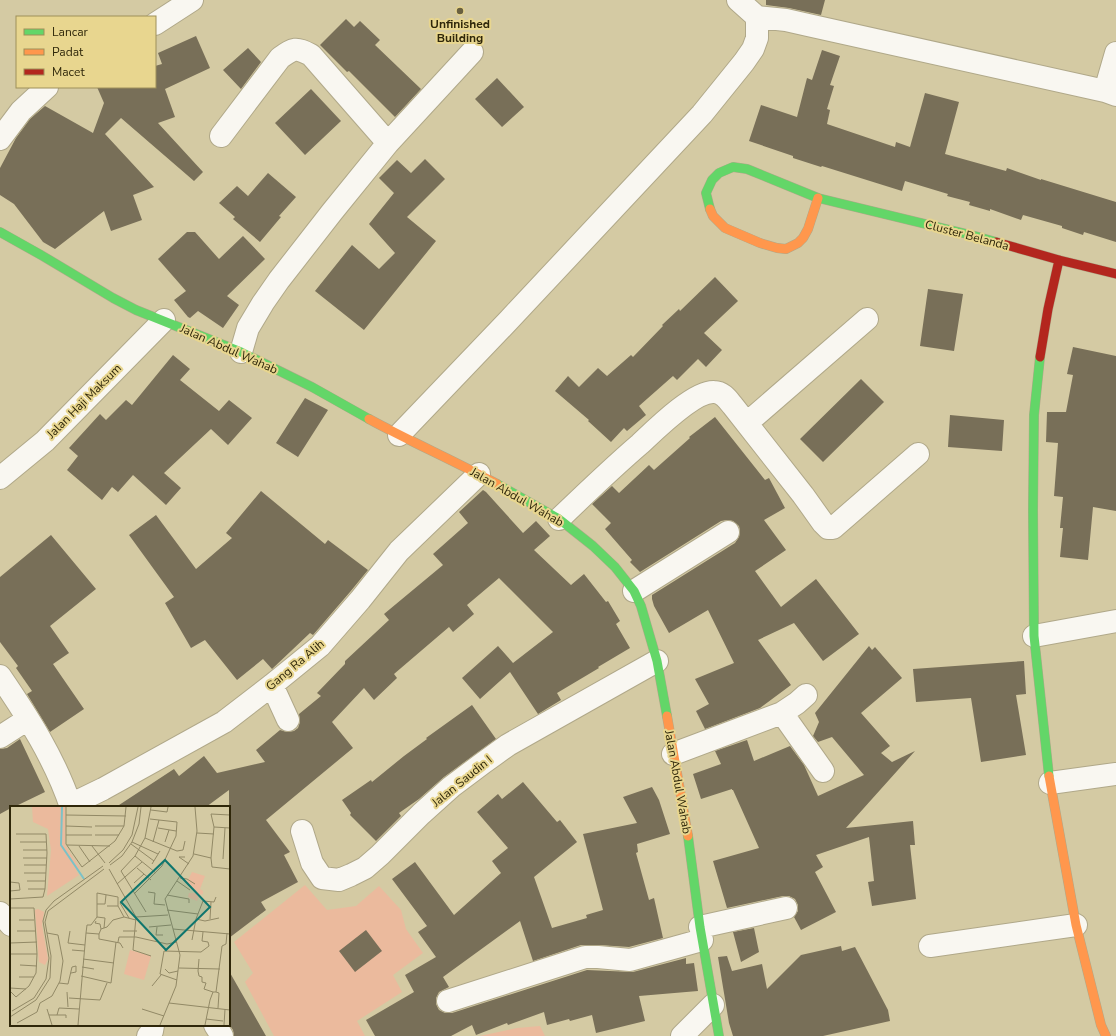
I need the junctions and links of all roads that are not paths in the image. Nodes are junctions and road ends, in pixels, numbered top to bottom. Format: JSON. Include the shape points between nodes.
{"nodes":[{"id":1,"x":192,"y":0,"type":"edge"},
{"id":2,"x":738,"y":0,"type":"edge"},
{"id":3,"x":757,"y":18,"type":"junction"},
{"id":4,"x":156,"y":23,"type":"edge"},
{"id":5,"x":472,"y":52,"type":"dead end"},
{"id":6,"x":1116,"y":53,"type":"edge"},
{"id":7,"x":46,"y":88,"type":"edge"},
{"id":8,"x":1110,"y":93,"type":"edge"},
{"id":9,"x":221,"y":136,"type":"dead end"},
{"id":10,"x":0,"y":139,"type":"edge"},
{"id":11,"x":388,"y":143,"type":"junction"},
{"id":12,"x":818,"y":198,"type":"junction"},
{"id":13,"x":0,"y":232,"type":"edge"},
{"id":14,"x":1059,"y":260,"type":"junction"},
{"id":15,"x":1116,"y":274,"type":"edge"},
{"id":16,"x":867,"y":319,"type":"dead end"},
{"id":17,"x":164,"y":320,"type":"junction"},
{"id":18,"x":241,"y":352,"type":"junction"},
{"id":19,"x":747,"y":423,"type":"junction"},
{"id":20,"x":399,"y":435,"type":"junction"},
{"id":21,"x":918,"y":454,"type":"dead end"},
{"id":22,"x":479,"y":474,"type":"junction"},
{"id":23,"x":0,"y":478,"type":"edge"},
{"id":24,"x":559,"y":519,"type":"junction"},
{"id":25,"x":728,"y":532,"type":"dead end"},
{"id":26,"x":634,"y":591,"type":"junction"},
{"id":27,"x":1116,"y":621,"type":"edge"},
{"id":28,"x":1034,"y":636,"type":"junction"},
{"id":29,"x":657,"y":661,"type":"junction"},
{"id":30,"x":0,"y":676,"type":"edge"},
{"id":31,"x":272,"y":685,"type":"junction"},
{"id":32,"x":806,"y":695,"type":"dead end"},
{"id":33,"x":782,"y":713,"type":"junction"},
{"id":34,"x":28,"y":719,"type":"junction"},
{"id":35,"x":288,"y":720,"type":"dead end"},
{"id":36,"x":0,"y":737,"type":"edge"},
{"id":37,"x":673,"y":754,"type":"junction"},
{"id":38,"x":823,"y":771,"type":"dead end"},
{"id":39,"x":1116,"y":774,"type":"edge"},
{"id":40,"x":1050,"y":784,"type":"junction"},
{"id":41,"x":70,"y":806,"type":"edge"},
{"id":42,"x":302,"y":830,"type":"dead end"},
{"id":43,"x":786,"y":908,"type":"dead end"},
{"id":44,"x":0,"y":913,"type":"edge"},
{"id":45,"x":10,"y":924,"type":"edge"},
{"id":46,"x":1076,"y":925,"type":"junction"},
{"id":47,"x":701,"y":934,"type":"junction"},
{"id":48,"x":930,"y":946,"type":"dead end"},
{"id":49,"x":448,"y":1001,"type":"dead end"},
{"id":50,"x":713,"y":1005,"type":"junction"},
{"id":51,"x":153,"y":1026,"type":"edge"},
{"id":52,"x":217,"y":1026,"type":"edge"},
{"id":53,"x":148,"y":1036,"type":"edge"},
{"id":54,"x":222,"y":1036,"type":"edge"},
{"id":55,"x":682,"y":1036,"type":"edge"},
{"id":56,"x":719,"y":1036,"type":"edge"},
{"id":57,"x":1106,"y":1036,"type":"edge"}],
"edges":[{"from":1,"to":4,"type":"street"},
{"from":2,"to":3,"type":"street"},
{"from":3,"to":8,"type":"street","via":[[786,20]]},
{"from":3,"to":20,"type":"street","via":[[754,49],[702,114]]},
{"from":5,"to":11,"type":"street"},
{"from":6,"to":8,"type":"street"},
{"from":7,"to":10,"type":"street","via":[[21,111]]},
{"from":9,"to":11,"type":"street","via":[[280,58],[291,50],[299,49],[318,62]]},
{"from":11,"to":18,"type":"street","via":[[279,280],[248,328]]},
{"from":12,"to":12,"type":"street","name":"Cluster Belanda","via":[[747,169],[733,166],[719,173],[712,180],[706,193],[713,216],[725,228],[760,243],[786,249],[803,238]]},
{"from":12,"to":14,"type":"street","name":"Cluster Belanda","via":[[975,236]]},
{"from":13,"to":17,"type":"street","name":"Jalan Abdul Wahab","via":[[113,298]]},
{"from":14,"to":15,"type":"street","name":"Cluster Belanda"},
{"from":14,"to":28,"type":"street","via":[[1038,369],[1034,415]]},
{"from":16,"to":19,"type":"street"},
{"from":17,"to":18,"type":"street","name":"Jalan Abdul Wahab"},
{"from":17,"to":23,"type":"street","name":"Jalan Haji Maksum","via":[[45,441]]},
{"from":18,"to":20,"type":"street","name":"Jalan Abdul Wahab","via":[[312,387]]},
{"from":19,"to":21,"type":"street","via":[[828,528],[833,528]]},
{"from":19,"to":24,"type":"street","via":[[718,392],[695,398],[605,475]]},
{"from":20,"to":22,"type":"street","name":"Jalan Abdul Wahab"},
{"from":22,"to":24,"type":"street","name":"Jalan Abdul Wahab"},
{"from":22,"to":31,"type":"street","name":"Gang Ra Alih","via":[[399,551],[320,646]]},
{"from":24,"to":26,"type":"street","name":"Jalan Abdul Wahab","via":[[615,567]]},
{"from":25,"to":26,"type":"street"},
{"from":26,"to":29,"type":"street","name":"Jalan Abdul Wahab"},
{"from":27,"to":28,"type":"street"},
{"from":28,"to":40,"type":"street"},
{"from":29,"to":37,"type":"street","name":"Jalan Abdul Wahab"},
{"from":29,"to":42,"type":"street","name":"Jalan Saudin I","via":[[508,745],[451,787],[380,855],[365,868],[351,875],[339,880],[322,878],[312,863]]},
{"from":30,"to":34,"type":"street"},
{"from":31,"to":35,"type":"street"},
{"from":31,"to":41,"type":"street","name":"Gang Ra Alih","via":[[224,722]]},
{"from":32,"to":33,"type":"street"},
{"from":33,"to":37,"type":"street"},
{"from":33,"to":38,"type":"street"},
{"from":34,"to":36,"type":"street"},
{"from":34,"to":41,"type":"street","via":[[51,759]]},
{"from":37,"to":47,"type":"street","name":"Jalan Abdul Wahab","via":[[691,856]]},
{"from":39,"to":40,"type":"street"},
{"from":40,"to":46,"type":"street"},
{"from":43,"to":47,"type":"street"},
{"from":44,"to":45,"type":"street"},
{"from":46,"to":48,"type":"street"},
{"from":46,"to":57,"type":"street"},
{"from":47,"to":49,"type":"street","via":[[630,960],[585,957]]},
{"from":47,"to":50,"type":"street","name":"Jalan Abdul Wahab"},
{"from":50,"to":55,"type":"street"},
{"from":50,"to":56,"type":"street","name":"Jalan Abdul Wahab"},
{"from":51,"to":53,"type":"street"},
{"from":52,"to":54,"type":"street"}]}
